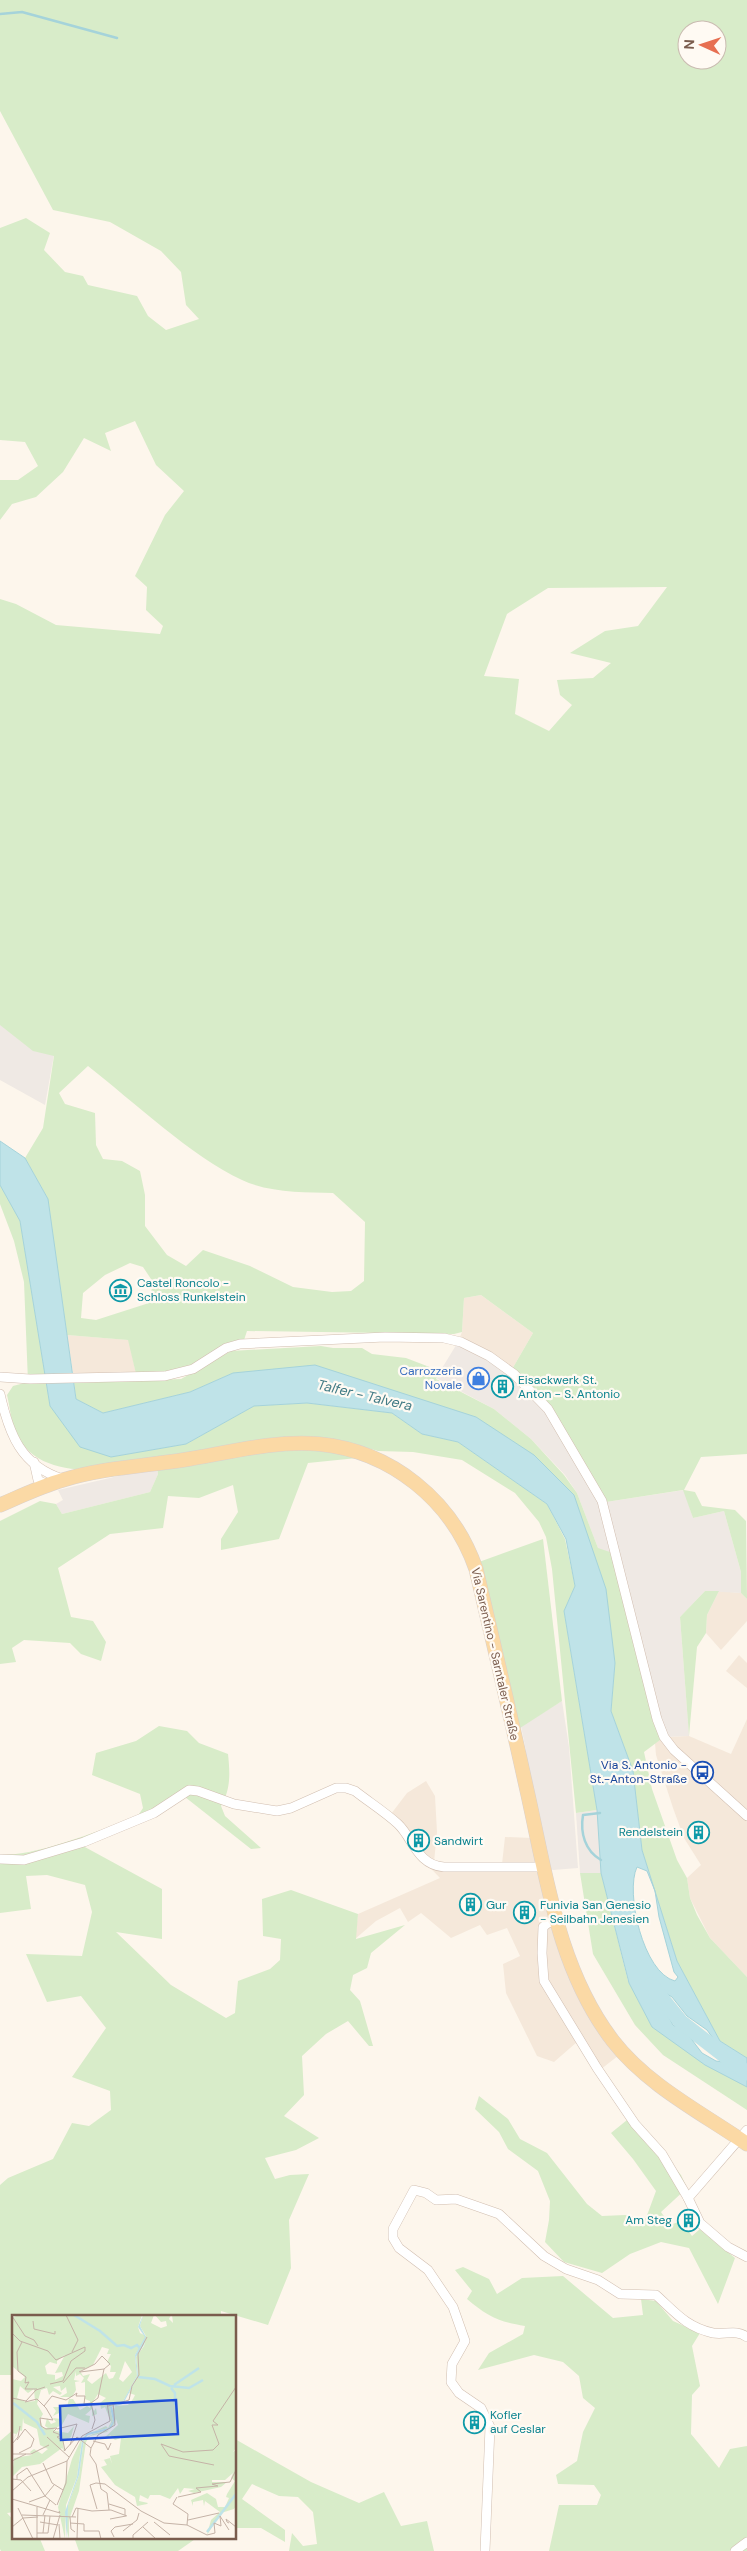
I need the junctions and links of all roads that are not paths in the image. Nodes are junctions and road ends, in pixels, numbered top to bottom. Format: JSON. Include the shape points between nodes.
{"nodes":[{"id":1,"x":0,"y":1377,"type":"edge"},
{"id":2,"x":0,"y":1394,"type":"edge"},
{"id":3,"x":34,"y":1462,"type":"junction"},
{"id":4,"x":48,"y":1471,"type":"junction"},
{"id":5,"x":65,"y":1479,"type":"junction"},
{"id":6,"x":42,"y":1483,"type":"junction"},
{"id":7,"x":0,"y":1505,"type":"edge"},
{"id":8,"x":747,"y":1816,"type":"edge"},
{"id":9,"x":0,"y":1859,"type":"edge"},
{"id":10,"x":545,"y":1867,"type":"junction"},
{"id":11,"x":557,"y":1920,"type":"junction"},
{"id":12,"x":745,"y":2138,"type":"edge"},
{"id":13,"x":688,"y":2198,"type":"junction"},
{"id":14,"x":747,"y":2257,"type":"edge"},
{"id":15,"x":747,"y":2337,"type":"edge"},
{"id":16,"x":747,"y":2542,"type":"edge"},
{"id":17,"x":485,"y":2551,"type":"edge"},
{"id":18,"x":735,"y":2551,"type":"edge"}],
"edges":[{"from":1,"to":8,"type":"street","via":[[180,1374],[226,1348],[385,1337],[444,1338],[461,1342],[489,1356],[514,1374],[548,1409],[602,1501],[662,1732],[674,1750]]},
{"from":2,"to":3,"type":"street","via":[[6,1422],[18,1448]]},
{"from":3,"to":4,"type":"street"},
{"from":3,"to":6,"type":"street"},
{"from":4,"to":5,"type":"street"},
{"from":4,"to":6,"type":"street","via":[[49,1479]]},
{"from":5,"to":6,"type":"main road","name":"Via Sarentino - Sarntaler Straße"},
{"from":5,"to":10,"type":"main road","name":"Via Sarentino - Sarntaler Straße","via":[[273,1445],[318,1444],[375,1457],[423,1489],[445,1511],[476,1568]]},
{"from":6,"to":7,"type":"main road","name":"Via Sarentino - Sarntaler Straße","via":[[30,1493]]},
{"from":9,"to":10,"type":"street","via":[[24,1860],[84,1842],[158,1811],[189,1790],[234,1804],[277,1811],[331,1790],[346,1788],[355,1791],[399,1825],[411,1845],[433,1864],[444,1867]]},
{"from":10,"to":11,"type":"main road","name":"Via Sarentino - Sarntaler Straße"},
{"from":11,"to":12,"type":"main road","name":"Via Sarentino - Sarntaler Straße","via":[[571,1967],[588,2004],[614,2042],[640,2069]]},
{"from":11,"to":13,"type":"street","via":[[543,1928],[544,1981],[596,2068],[635,2124],[662,2154]]},
{"from":12,"to":13,"type":"street"},
{"from":13,"to":14,"type":"street","via":[[700,2223],[728,2247]]},
{"from":15,"to":17,"type":"street","via":[[736,2332],[704,2330],[676,2316],[656,2295],[620,2294],[598,2280],[566,2269],[535,2250],[504,2218],[489,2209],[456,2199],[436,2200],[426,2192],[414,2190],[393,2230],[393,2238],[399,2248],[430,2272],[453,2307],[465,2338],[452,2364],[450,2378],[459,2393],[481,2408],[490,2427]]},
{"from":16,"to":18,"type":"street"}]}
